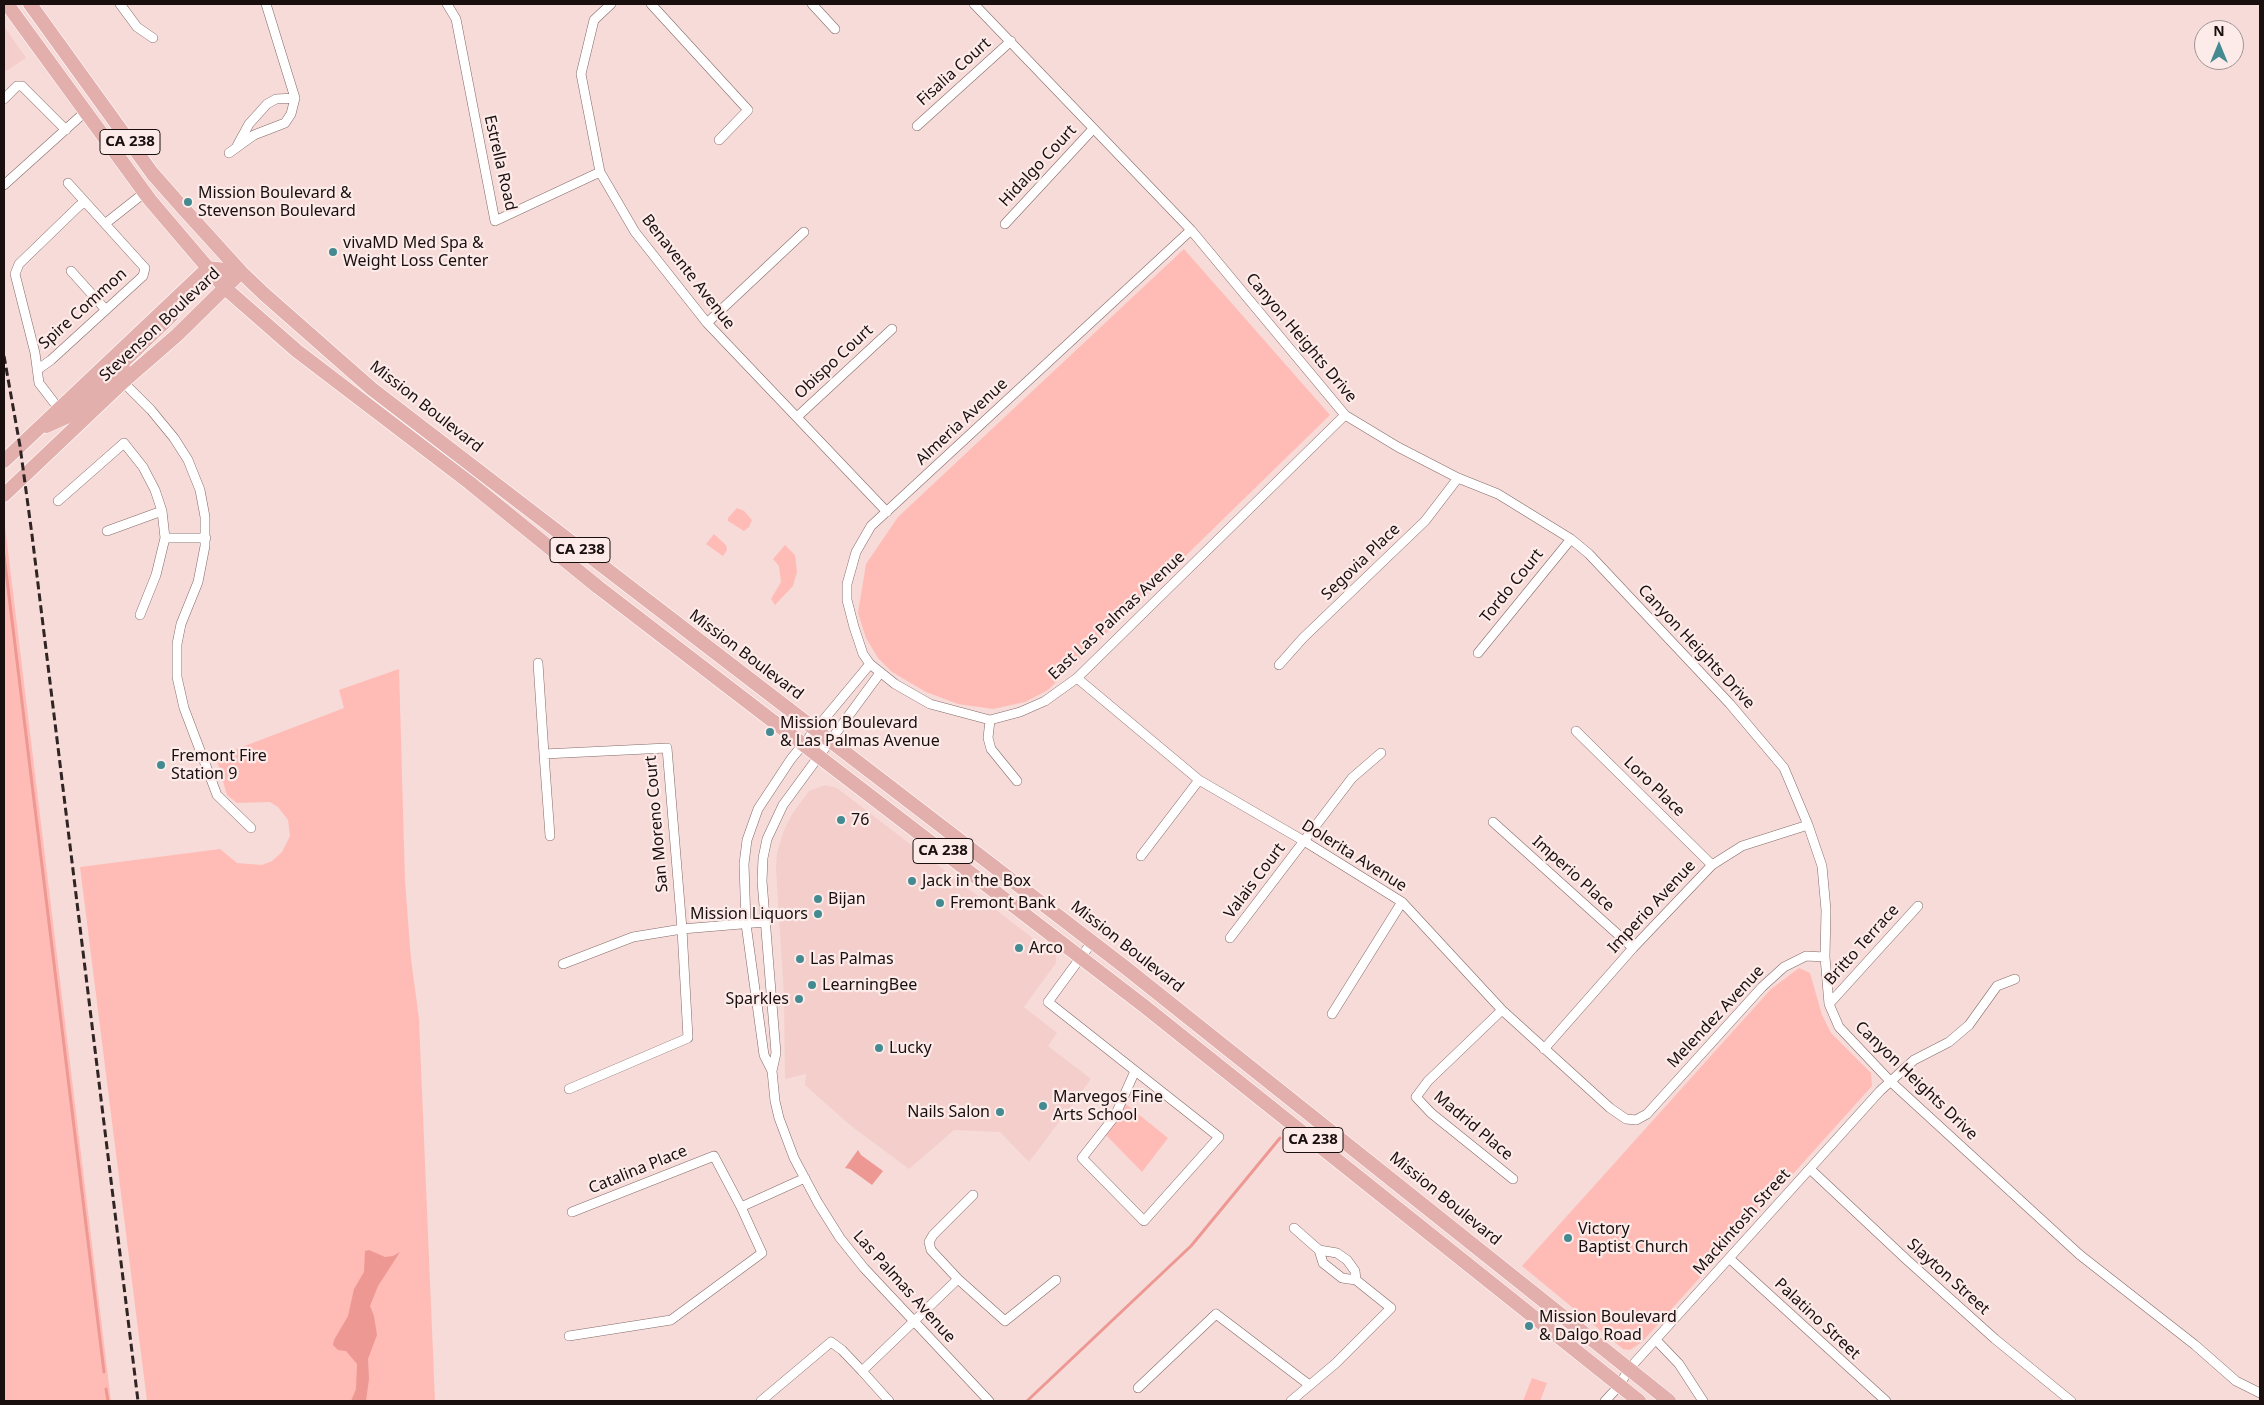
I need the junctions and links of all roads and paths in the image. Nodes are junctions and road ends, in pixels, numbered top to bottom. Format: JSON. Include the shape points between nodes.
{"nodes":[{"id":1,"x":7,"y":4,"type":"edge"},
{"id":2,"x":30,"y":4,"type":"edge"},
{"id":3,"x":120,"y":4,"type":"edge"},
{"id":4,"x":266,"y":4,"type":"edge"},
{"id":5,"x":447,"y":4,"type":"edge"},
{"id":6,"x":611,"y":4,"type":"edge"},
{"id":7,"x":651,"y":4,"type":"edge"},
{"id":8,"x":812,"y":4,"type":"edge"},
{"id":9,"x":974,"y":4,"type":"edge"},
{"id":10,"x":835,"y":29,"type":"dead end"},
{"id":11,"x":153,"y":38,"type":"dead end"},
{"id":12,"x":1011,"y":41,"type":"junction"},
{"id":13,"x":295,"y":98,"type":"junction"},
{"id":14,"x":4,"y":99,"type":"edge"},
{"id":15,"x":85,"y":112,"type":"junction"},
{"id":16,"x":917,"y":126,"type":"dead end"},
{"id":17,"x":1093,"y":129,"type":"junction"},
{"id":18,"x":66,"y":130,"type":"junction"},
{"id":19,"x":719,"y":140,"type":"dead end"},
{"id":20,"x":237,"y":146,"type":"junction"},
{"id":21,"x":229,"y":153,"type":"dead end"},
{"id":22,"x":600,"y":172,"type":"junction"},
{"id":23,"x":68,"y":182,"type":"dead end"},
{"id":24,"x":4,"y":185,"type":"edge"},
{"id":25,"x":144,"y":193,"type":"junction"},
{"id":26,"x":86,"y":203,"type":"junction"},
{"id":27,"x":106,"y":223,"type":"junction"},
{"id":28,"x":1005,"y":224,"type":"dead end"},
{"id":29,"x":1191,"y":230,"type":"junction"},
{"id":30,"x":804,"y":232,"type":"dead end"},
{"id":31,"x":208,"y":268,"type":"junction"},
{"id":32,"x":71,"y":271,"type":"dead end"},
{"id":33,"x":241,"y":272,"type":"junction"},
{"id":34,"x":225,"y":288,"type":"junction"},
{"id":35,"x":184,"y":290,"type":"junction"},
{"id":36,"x":106,"y":310,"type":"junction"},
{"id":37,"x":707,"y":323,"type":"junction"},
{"id":38,"x":892,"y":329,"type":"dead end"},
{"id":39,"x":36,"y":370,"type":"junction"},
{"id":40,"x":123,"y":382,"type":"junction"},
{"id":41,"x":59,"y":409,"type":"junction"},
{"id":42,"x":1345,"y":415,"type":"junction"},
{"id":43,"x":797,"y":417,"type":"junction"},
{"id":44,"x":31,"y":435,"type":"junction"},
{"id":45,"x":4,"y":461,"type":"edge"},
{"id":46,"x":1458,"y":478,"type":"junction"},
{"id":47,"x":4,"y":495,"type":"edge"},
{"id":48,"x":58,"y":501,"type":"dead end"},
{"id":49,"x":162,"y":511,"type":"junction"},
{"id":50,"x":887,"y":512,"type":"junction"},
{"id":51,"x":107,"y":531,"type":"dead end"},
{"id":52,"x":165,"y":538,"type":"junction"},
{"id":53,"x":206,"y":538,"type":"junction"},
{"id":54,"x":1570,"y":539,"type":"junction"},
{"id":55,"x":140,"y":615,"type":"dead end"},
{"id":56,"x":1478,"y":653,"type":"dead end"},
{"id":57,"x":538,"y":663,"type":"dead end"},
{"id":58,"x":870,"y":664,"type":"junction"},
{"id":59,"x":1279,"y":665,"type":"dead end"},
{"id":60,"x":880,"y":673,"type":"junction"},
{"id":61,"x":1077,"y":678,"type":"junction"},
{"id":62,"x":990,"y":720,"type":"junction"},
{"id":63,"x":816,"y":730,"type":"junction"},
{"id":64,"x":1576,"y":731,"type":"dead end"},
{"id":65,"x":830,"y":741,"type":"junction"},
{"id":66,"x":804,"y":745,"type":"junction"},
{"id":67,"x":1381,"y":753,"type":"dead end"},
{"id":68,"x":544,"y":754,"type":"junction"},
{"id":69,"x":819,"y":756,"type":"junction"},
{"id":70,"x":1199,"y":780,"type":"junction"},
{"id":71,"x":1017,"y":781,"type":"dead end"},
{"id":72,"x":1493,"y":822,"type":"dead end"},
{"id":73,"x":1808,"y":825,"type":"junction"},
{"id":74,"x":251,"y":828,"type":"dead end"},
{"id":75,"x":550,"y":836,"type":"dead end"},
{"id":76,"x":1304,"y":841,"type":"junction"},
{"id":77,"x":1141,"y":856,"type":"dead end"},
{"id":78,"x":1712,"y":865,"type":"junction"},
{"id":79,"x":1402,"y":902,"type":"junction"},
{"id":80,"x":1918,"y":906,"type":"dead end"},
{"id":81,"x":765,"y":922,"type":"junction"},
{"id":82,"x":746,"y":924,"type":"junction"},
{"id":83,"x":682,"y":929,"type":"junction"},
{"id":84,"x":1230,"y":938,"type":"dead end"},
{"id":85,"x":1092,"y":942,"type":"junction"},
{"id":86,"x":1633,"y":948,"type":"junction"},
{"id":87,"x":1081,"y":957,"type":"junction"},
{"id":88,"x":1825,"y":957,"type":"junction"},
{"id":89,"x":563,"y":964,"type":"dead end"},
{"id":90,"x":2015,"y":979,"type":"dead end"},
{"id":91,"x":1829,"y":1004,"type":"junction"},
{"id":92,"x":1502,"y":1010,"type":"junction"},
{"id":93,"x":1332,"y":1014,"type":"dead end"},
{"id":94,"x":1544,"y":1049,"type":"junction"},
{"id":95,"x":772,"y":1071,"type":"junction"},
{"id":96,"x":1135,"y":1071,"type":"junction"},
{"id":97,"x":1890,"y":1081,"type":"junction"},
{"id":98,"x":569,"y":1089,"type":"dead end"},
{"id":99,"x":1639,"y":1119,"type":"joint"},
{"id":100,"x":1810,"y":1169,"type":"junction"},
{"id":101,"x":805,"y":1178,"type":"junction"},
{"id":102,"x":1513,"y":1179,"type":"dead end"},
{"id":103,"x":973,"y":1195,"type":"dead end"},
{"id":104,"x":741,"y":1208,"type":"junction"},
{"id":105,"x":572,"y":1212,"type":"dead end"},
{"id":106,"x":1294,"y":1228,"type":"dead end"},
{"id":107,"x":1319,"y":1250,"type":"junction"},
{"id":108,"x":1729,"y":1258,"type":"junction"},
{"id":109,"x":958,"y":1279,"type":"junction"},
{"id":110,"x":1056,"y":1280,"type":"dead end"},
{"id":111,"x":1356,"y":1280,"type":"junction"},
{"id":112,"x":914,"y":1322,"type":"junction"},
{"id":113,"x":569,"y":1336,"type":"dead end"},
{"id":114,"x":1656,"y":1340,"type":"junction"},
{"id":115,"x":1629,"y":1370,"type":"junction"},
{"id":116,"x":862,"y":1371,"type":"junction"},
{"id":117,"x":1308,"y":1384,"type":"junction"},
{"id":118,"x":1619,"y":1386,"type":"junction"},
{"id":119,"x":1138,"y":1388,"type":"dead end"},
{"id":120,"x":2260,"y":1393,"type":"edge"},
{"id":121,"x":761,"y":1401,"type":"edge"},
{"id":122,"x":889,"y":1401,"type":"edge"},
{"id":123,"x":989,"y":1401,"type":"edge"},
{"id":124,"x":1291,"y":1401,"type":"edge"},
{"id":125,"x":1605,"y":1401,"type":"edge"},
{"id":126,"x":1639,"y":1401,"type":"edge"},
{"id":127,"x":1669,"y":1401,"type":"edge"},
{"id":128,"x":1703,"y":1401,"type":"edge"},
{"id":129,"x":1886,"y":1401,"type":"edge"},
{"id":130,"x":2071,"y":1401,"type":"edge"}],
"edges":[{"from":1,"to":15,"type":"main road","name":"Mission Boulevard","number":"CA 238"},
{"from":2,"to":33,"type":"main road","name":"Mission Boulevard","number":"CA 238","via":[[152,173]]},
{"from":3,"to":11,"type":"street","via":[[137,27]]},
{"from":4,"to":13,"type":"street"},
{"from":5,"to":22,"type":"street","name":"Estrella Road","via":[[456,19],[495,221]]},
{"from":6,"to":22,"type":"street","name":"Benavente Avenue","via":[[594,20],[581,74]]},
{"from":7,"to":19,"type":"street","via":[[748,110]]},
{"from":8,"to":10,"type":"street"},
{"from":9,"to":12,"type":"street","name":"Canyon Heights Drive"},
{"from":12,"to":16,"type":"street","name":"Fisalia Court"},
{"from":12,"to":17,"type":"street","name":"Canyon Heights Drive"},
{"from":13,"to":20,"type":"street","via":[[285,123],[254,135]]},
{"from":13,"to":20,"type":"street","via":[[276,99],[267,104],[249,124]]},
{"from":14,"to":18,"type":"street","via":[[16,86],[22,86]]},
{"from":15,"to":18,"type":"street"},
{"from":15,"to":25,"type":"main road","name":"Mission Boulevard","number":"CA 238"},
{"from":17,"to":28,"type":"street","name":"Hidalgo Court"},
{"from":17,"to":29,"type":"street","name":"Canyon Heights Drive"},
{"from":18,"to":24,"type":"street"},
{"from":20,"to":21,"type":"street"},
{"from":22,"to":37,"type":"street","name":"Benavente Avenue","via":[[635,232]]},
{"from":23,"to":26,"type":"street"},
{"from":25,"to":27,"type":"street"},
{"from":25,"to":31,"type":"main road","name":"Mission Boulevard","number":"CA 238"},
{"from":26,"to":27,"type":"street"},
{"from":26,"to":39,"type":"street","via":[[80,205],[19,264],[15,274]]},
{"from":27,"to":36,"type":"street","name":"Spire Common","via":[[145,268],[143,276]]},
{"from":29,"to":42,"type":"street","name":"Canyon Heights Drive"},
{"from":29,"to":50,"type":"street","name":"Almeria Avenue"},
{"from":30,"to":37,"type":"street"},
{"from":31,"to":33,"type":"main road","name":"Stevenson Boulevard"},
{"from":31,"to":34,"type":"main road","name":"Mission Boulevard","number":"CA 238"},
{"from":31,"to":35,"type":"main road","name":"Stevenson Boulevard"},
{"from":32,"to":36,"type":"street"},
{"from":33,"to":34,"type":"main road","name":"Stevenson Boulevard"},
{"from":33,"to":63,"type":"main road","name":"Mission Boulevard","number":"CA 238","via":[[380,395]]},
{"from":34,"to":40,"type":"main road","name":"Stevenson Boulevard"},
{"from":34,"to":66,"type":"main road","name":"Mission Boulevard","number":"CA 238","via":[[317,368],[429,451],[587,579]]},
{"from":35,"to":40,"type":"main road","via":[[172,315],[124,361],[120,373]]},
{"from":35,"to":41,"type":"main road","name":"Stevenson Boulevard"},
{"from":36,"to":39,"type":"street","name":"Spire Common"},
{"from":37,"to":43,"type":"street","name":"Benavente Avenue"},
{"from":38,"to":43,"type":"street","name":"Obispo Court"},
{"from":39,"to":41,"type":"street","via":[[38,382]]},
{"from":40,"to":44,"type":"main road","via":[[102,386],[66,417]]},
{"from":40,"to":47,"type":"main road","name":"Stevenson Boulevard"},
{"from":40,"to":53,"type":"street","via":[[165,426],[188,460],[202,499]]},
{"from":41,"to":44,"type":"main road","name":"Stevenson Boulevard"},
{"from":42,"to":46,"type":"street","name":"Canyon Heights Drive"},
{"from":42,"to":61,"type":"street","name":"East Las Palmas Avenue"},
{"from":43,"to":50,"type":"street","name":"Benavente Avenue"},
{"from":44,"to":45,"type":"main road","name":"Stevenson Boulevard"},
{"from":46,"to":54,"type":"street","name":"Canyon Heights Drive","via":[[1498,494]]},
{"from":46,"to":59,"type":"street","name":"Segovia Place","via":[[1425,521]]},
{"from":48,"to":49,"type":"street","via":[[124,443],[143,467]]},
{"from":49,"to":51,"type":"street"},
{"from":49,"to":52,"type":"street"},
{"from":50,"to":58,"type":"street","name":"Almeria Avenue","via":[[871,526],[856,552],[847,584],[847,600],[854,627]]},
{"from":52,"to":53,"type":"street"},
{"from":52,"to":55,"type":"street","via":[[156,575]]},
{"from":53,"to":74,"type":"street","via":[[200,573],[177,644],[177,677],[184,708],[216,795]]},
{"from":54,"to":56,"type":"street","name":"Tordo Court"},
{"from":54,"to":73,"type":"street","name":"Canyon Heights Drive","via":[[1589,554],[1730,704],[1784,768]]},
{"from":57,"to":68,"type":"street"},
{"from":58,"to":60,"type":"street","name":"Almeria Avenue"},
{"from":58,"to":63,"type":"street"},
{"from":60,"to":62,"type":"street","name":"East Las Palmas Avenue","via":[[930,704]]},
{"from":60,"to":65,"type":"street"},
{"from":61,"to":62,"type":"street","name":"East Las Palmas Avenue","via":[[1046,701]]},
{"from":61,"to":70,"type":"street","name":"Dolerita Avenue"},
{"from":62,"to":71,"type":"street","via":[[988,738],[991,749]]},
{"from":63,"to":65,"type":"main road","name":"Mission Boulevard","number":"CA 238"},
{"from":63,"to":66,"type":"street","name":"Las Palmas Avenue"},
{"from":64,"to":78,"type":"street","name":"Loro Place"},
{"from":65,"to":69,"type":"street"},
{"from":65,"to":85,"type":"main road","name":"Mission Boulevard","number":"CA 238"},
{"from":66,"to":69,"type":"main road","name":"Mission Boulevard","number":"CA 238"},
{"from":66,"to":82,"type":"street","name":"Las Palmas Avenue","via":[[770,790],[750,827],[744,864]]},
{"from":67,"to":76,"type":"street","name":"Valais Court","via":[[1352,778]]},
{"from":68,"to":75,"type":"street"},
{"from":68,"to":83,"type":"street","name":"San Moreno Court","via":[[667,748]]},
{"from":69,"to":81,"type":"street","name":"Las Palmas Avenue","via":[[783,805],[767,839],[762,881]]},
{"from":69,"to":87,"type":"main road","name":"Mission Boulevard","number":"CA 238"},
{"from":70,"to":76,"type":"street","name":"Dolerita Avenue"},
{"from":70,"to":77,"type":"street"},
{"from":72,"to":86,"type":"street","name":"Imperio Place"},
{"from":73,"to":78,"type":"street","name":"Imperio Avenue","via":[[1742,846]]},
{"from":73,"to":88,"type":"street","name":"Canyon Heights Drive","via":[[1822,866],[1826,910]]},
{"from":76,"to":79,"type":"street","name":"Dolerita Avenue"},
{"from":76,"to":84,"type":"street","name":"Valais Court"},
{"from":78,"to":86,"type":"street","name":"Imperio Avenue"},
{"from":79,"to":92,"type":"street","name":"Dolerita Avenue"},
{"from":79,"to":93,"type":"street"},
{"from":80,"to":91,"type":"street","name":"Britto Terrace"},
{"from":81,"to":82,"type":"street"},
{"from":81,"to":95,"type":"street","name":"Las Palmas Avenue","via":[[776,1053]]},
{"from":82,"to":83,"type":"street"},
{"from":82,"to":95,"type":"street","name":"Las Palmas Avenue","via":[[764,1056]]},
{"from":83,"to":89,"type":"street","via":[[633,936]]},
{"from":83,"to":98,"type":"street","via":[[688,1038]]},
{"from":85,"to":87,"type":"street"},
{"from":85,"to":115,"type":"main road","name":"Mission Boulevard","number":"CA 238"},
{"from":86,"to":94,"type":"street","name":"Imperio Avenue"},
{"from":87,"to":96,"type":"street","via":[[1048,1002]]},
{"from":87,"to":118,"type":"main road","name":"Mission Boulevard","number":"CA 238"},
{"from":88,"to":91,"type":"street","name":"Canyon Heights Drive"},
{"from":88,"to":99,"type":"street","name":"Melendez Avenue","via":[[1806,956],[1784,967]]},
{"from":90,"to":97,"type":"street","name":"Mackintosh Street","via":[[1997,986],[1969,1025],[1949,1042],[1914,1060]]},
{"from":91,"to":97,"type":"street","name":"Canyon Heights Drive","via":[[1839,1027]]},
{"from":92,"to":94,"type":"street","name":"Dolerita Avenue"},
{"from":92,"to":102,"type":"street","name":"Madrid Place","via":[[1428,1081],[1416,1097],[1431,1113]]},
{"from":94,"to":99,"type":"street","name":"Dolerita Avenue","via":[[1617,1114],[1630,1120]]},
{"from":95,"to":101,"type":"street","name":"Las Palmas Avenue","via":[[779,1118]]},
{"from":96,"to":96,"type":"street","via":[[1115,1116],[1082,1158],[1144,1221],[1219,1136]]},
{"from":97,"to":100,"type":"street","name":"Mackintosh Street"},
{"from":97,"to":120,"type":"street","name":"Canyon Heights Drive","via":[[2080,1255],[2236,1381]]},
{"from":100,"to":108,"type":"street","name":"Mackintosh Street"},
{"from":100,"to":130,"type":"street","name":"Slayton Street","via":[[1995,1339]]},
{"from":101,"to":104,"type":"street"},
{"from":101,"to":112,"type":"street","name":"Las Palmas Avenue","via":[[840,1238]]},
{"from":103,"to":109,"type":"street","via":[[929,1242],[931,1250]]},
{"from":104,"to":105,"type":"street","name":"Catalina Place","via":[[714,1156]]},
{"from":104,"to":113,"type":"street","via":[[762,1254],[671,1320]]},
{"from":106,"to":107,"type":"street"},
{"from":107,"to":111,"type":"street","via":[[1323,1263],[1342,1278]]},
{"from":107,"to":111,"type":"street","via":[[1337,1253],[1348,1260],[1355,1270]]},
{"from":108,"to":114,"type":"street","name":"Mackintosh Street"},
{"from":108,"to":129,"type":"street","name":"Palatino Street"},
{"from":109,"to":110,"type":"street","via":[[1005,1321]]},
{"from":109,"to":112,"type":"street"},
{"from":111,"to":117,"type":"street","via":[[1391,1308],[1336,1363]]},
{"from":112,"to":116,"type":"street"},
{"from":112,"to":123,"type":"street","name":"Las Palmas Avenue"},
{"from":114,"to":115,"type":"street","name":"Mackintosh Street"},
{"from":114,"to":128,"type":"street","via":[[1680,1364]]},
{"from":115,"to":118,"type":"street","name":"Mackintosh Street"},
{"from":115,"to":127,"type":"main road","name":"Mission Boulevard","number":"CA 238"},
{"from":116,"to":121,"type":"street","via":[[831,1342]]},
{"from":116,"to":122,"type":"street"},
{"from":117,"to":119,"type":"street","via":[[1216,1314]]},
{"from":117,"to":124,"type":"street"},
{"from":118,"to":125,"type":"street","name":"Mackintosh Street"},
{"from":118,"to":126,"type":"main road","name":"Mission Boulevard","number":"CA 238"}]}
